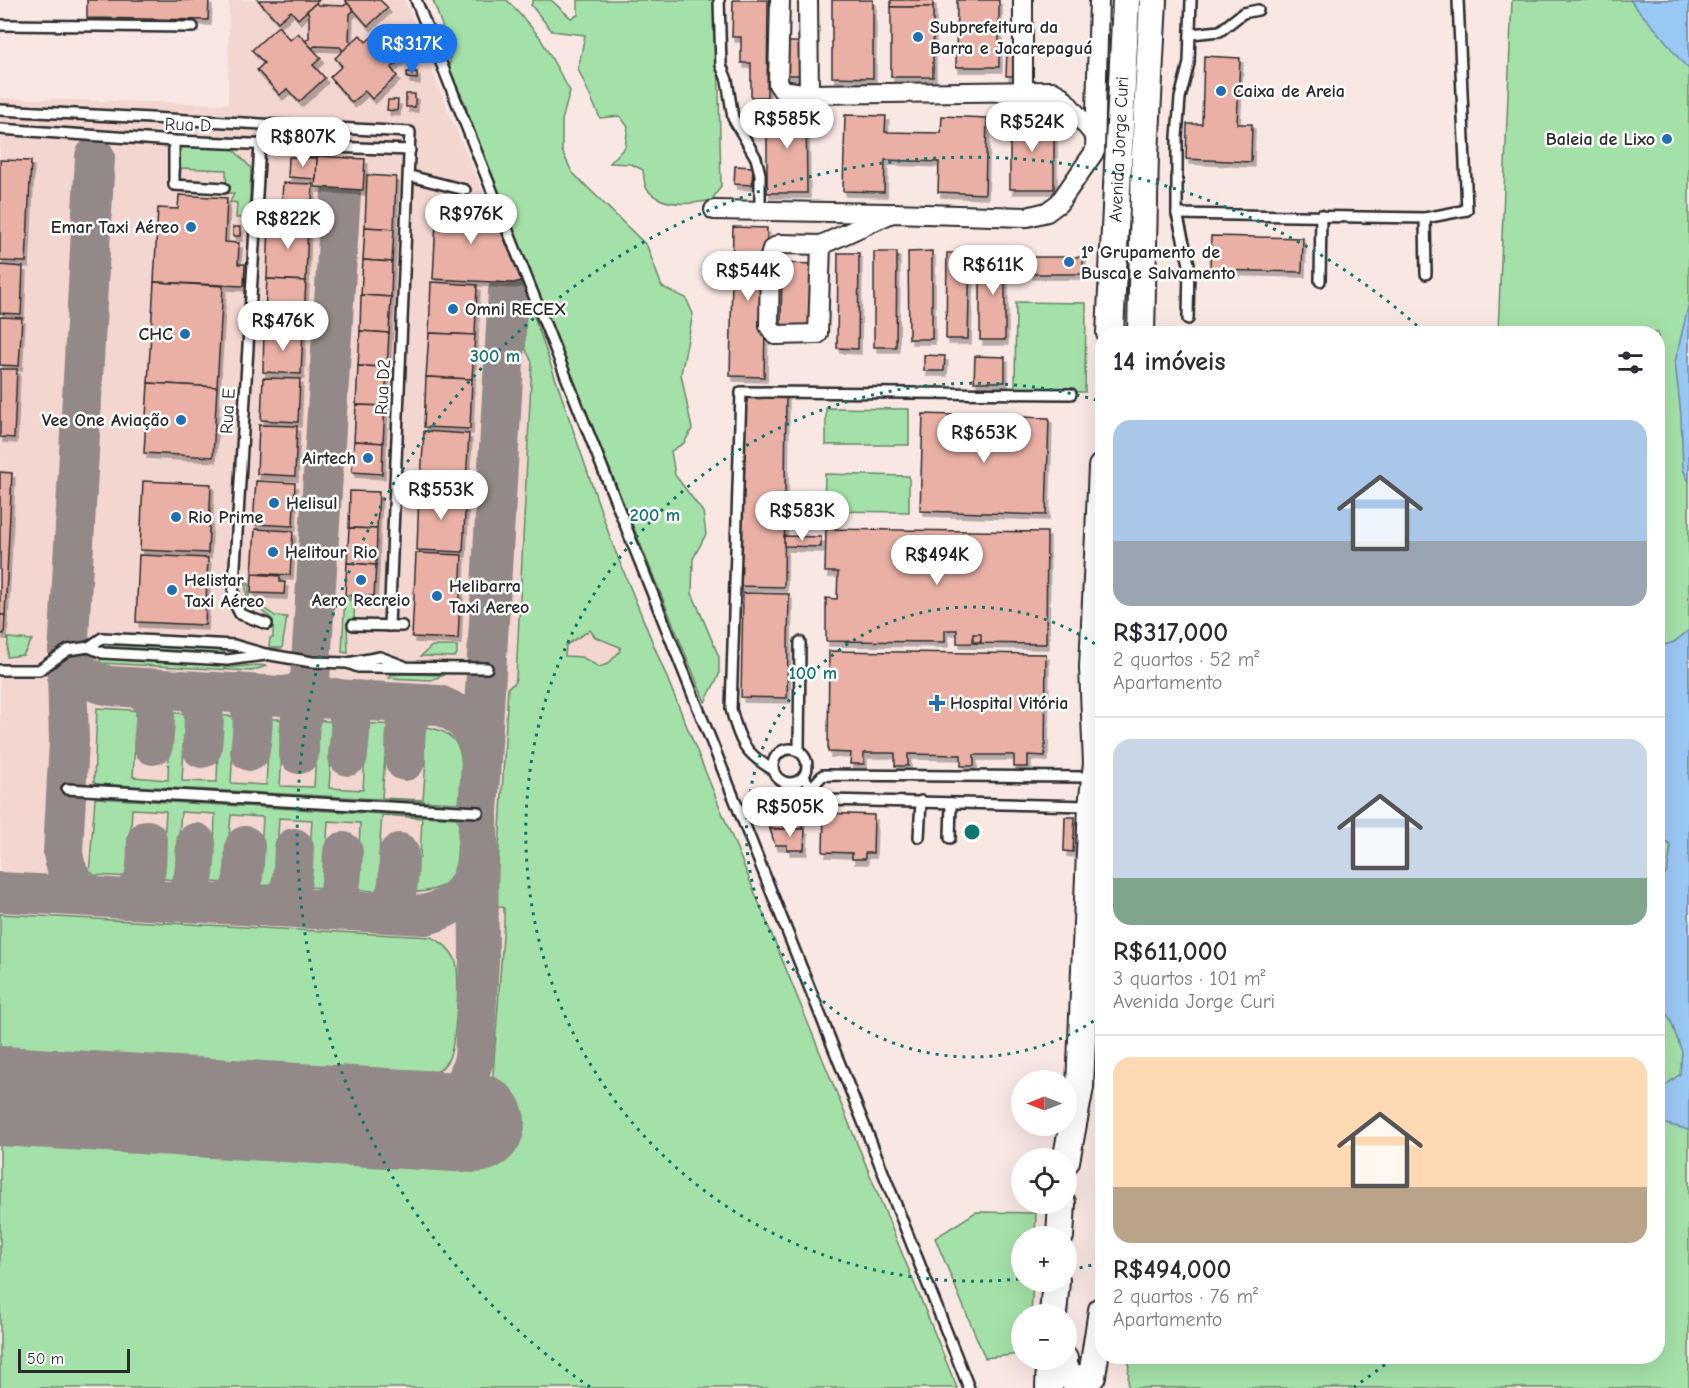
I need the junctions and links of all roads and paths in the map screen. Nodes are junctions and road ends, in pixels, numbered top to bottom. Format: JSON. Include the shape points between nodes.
{"nodes":[{"id":1,"x":416,"y":0,"type":"edge"},
{"id":2,"x":719,"y":0,"type":"edge"},
{"id":3,"x":780,"y":0,"type":"edge"},
{"id":4,"x":808,"y":0,"type":"edge"},
{"id":5,"x":1023,"y":0,"type":"edge"},
{"id":6,"x":1099,"y":0,"type":"edge"},
{"id":7,"x":1126,"y":0,"type":"edge"},
{"id":8,"x":1154,"y":0,"type":"edge"},
{"id":9,"x":1191,"y":0,"type":"edge"},
{"id":10,"x":1458,"y":0,"type":"edge"},
{"id":11,"x":1258,"y":10,"type":"dead end"},
{"id":12,"x":0,"y":25,"type":"edge"},
{"id":13,"x":193,"y":27,"type":"dead end"},
{"id":14,"x":1191,"y":33,"type":"junction"},
{"id":15,"x":1023,"y":91,"type":"junction"},
{"id":16,"x":809,"y":94,"type":"junction"},
{"id":17,"x":0,"y":110,"type":"edge"},
{"id":18,"x":0,"y":129,"type":"edge"},
{"id":19,"x":174,"y":141,"type":"junction"},
{"id":20,"x":260,"y":144,"type":"junction"},
{"id":21,"x":1102,"y":146,"type":"junction"},
{"id":22,"x":410,"y":150,"type":"junction"},
{"id":23,"x":1145,"y":155,"type":"junction"},
{"id":24,"x":410,"y":176,"type":"junction"},
{"id":25,"x":224,"y":188,"type":"dead end"},
{"id":26,"x":465,"y":190,"type":"dead end"},
{"id":27,"x":714,"y":210,"type":"dead end"},
{"id":28,"x":760,"y":211,"type":"junction"},
{"id":29,"x":892,"y":213,"type":"junction"},
{"id":30,"x":1177,"y":214,"type":"junction"},
{"id":31,"x":1321,"y":215,"type":"junction"},
{"id":32,"x":1425,"y":218,"type":"junction"},
{"id":33,"x":820,"y":245,"type":"junction"},
{"id":34,"x":1426,"y":274,"type":"dead end"},
{"id":35,"x":1320,"y":281,"type":"dead end"},
{"id":36,"x":1188,"y":319,"type":"dead end"},
{"id":37,"x":1110,"y":326,"type":"edge"},
{"id":38,"x":1141,"y":326,"type":"edge"},
{"id":39,"x":1071,"y":394,"type":"dead end"},
{"id":40,"x":1095,"y":623,"type":"edge"},
{"id":41,"x":267,"y":624,"type":"dead end"},
{"id":42,"x":353,"y":625,"type":"dead end"},
{"id":43,"x":388,"y":626,"type":"junction"},
{"id":44,"x":402,"y":626,"type":"dead end"},
{"id":45,"x":800,"y":642,"type":"dead end"},
{"id":46,"x":89,"y":647,"type":"junction"},
{"id":47,"x":265,"y":654,"type":"junction"},
{"id":48,"x":487,"y":668,"type":"dead end"},
{"id":49,"x":0,"y":670,"type":"edge"},
{"id":50,"x":1095,"y":708,"type":"edge"},
{"id":51,"x":799,"y":752,"type":"junction"},
{"id":52,"x":1095,"y":768,"type":"edge"},
{"id":53,"x":772,"y":769,"type":"junction"},
{"id":54,"x":804,"y":777,"type":"junction"},
{"id":55,"x":1095,"y":787,"type":"edge"},
{"id":56,"x":811,"y":788,"type":"junction"},
{"id":57,"x":67,"y":789,"type":"dead end"},
{"id":58,"x":921,"y":801,"type":"junction"},
{"id":59,"x":951,"y":803,"type":"junction"},
{"id":60,"x":1092,"y":806,"type":"junction"},
{"id":61,"x":478,"y":812,"type":"dead end"},
{"id":62,"x":919,"y":837,"type":"dead end"},
{"id":63,"x":950,"y":838,"type":"dead end"},
{"id":64,"x":1068,"y":1148,"type":"edge"},
{"id":65,"x":1095,"y":1356,"type":"edge"},
{"id":66,"x":1109,"y":1364,"type":"edge"},
{"id":67,"x":1050,"y":1370,"type":"edge"},
{"id":68,"x":1066,"y":1370,"type":"edge"},
{"id":69,"x":969,"y":1388,"type":"edge"},
{"id":70,"x":1049,"y":1388,"type":"edge"},
{"id":71,"x":1108,"y":1388,"type":"edge"}],
"edges":[{"from":1,"to":69,"type":"lane"},
{"from":2,"to":28,"type":"lane","via":[[721,65],[734,118],[756,158]]},
{"from":3,"to":16,"type":"street","via":[[778,84],[790,93]]},
{"from":4,"to":16,"type":"street"},
{"from":5,"to":15,"type":"street"},
{"from":6,"to":21,"type":"street"},
{"from":7,"to":21,"type":"street","name":"Avenida Jorge Curi"},
{"from":8,"to":23,"type":"street","name":"Avenida Jorge Curi"},
{"from":9,"to":14,"type":"lane"},
{"from":10,"to":32,"type":"lane","via":[[1467,210]]},
{"from":11,"to":14,"type":"lane","via":[[1243,13],[1220,31]]},
{"from":12,"to":13,"type":"lane"},
{"from":14,"to":30,"type":"lane","via":[[1177,121]]},
{"from":15,"to":16,"type":"street"},
{"from":15,"to":21,"type":"street","via":[[1052,91],[1061,96]]},
{"from":17,"to":22,"type":"lane","via":[[410,132]]},
{"from":18,"to":19,"type":"lane","name":"Rua D"},
{"from":19,"to":20,"type":"lane","name":"Rua D"},
{"from":19,"to":25,"type":"lane","via":[[174,185]]},
{"from":20,"to":22,"type":"lane","name":"Rua D"},
{"from":20,"to":41,"type":"lane","name":"Rua E","via":[[233,600],[240,614]]},
{"from":21,"to":23,"type":"street"},
{"from":21,"to":29,"type":"street","via":[[1059,203],[1047,212],[1027,217]]},
{"from":21,"to":37,"type":"street","name":"Avenida Jorge Curi"},
{"from":22,"to":24,"type":"lane","name":"Rua D2"},
{"from":23,"to":38,"type":"street","name":"Avenida Jorge Curi"},
{"from":24,"to":26,"type":"lane"},
{"from":24,"to":43,"type":"lane","name":"Rua D2"},
{"from":27,"to":28,"type":"street"},
{"from":28,"to":29,"type":"street"},
{"from":29,"to":33,"type":"street"},
{"from":30,"to":31,"type":"lane"},
{"from":30,"to":36,"type":"lane","via":[[1189,264]]},
{"from":31,"to":32,"type":"lane"},
{"from":31,"to":35,"type":"lane"},
{"from":32,"to":34,"type":"lane"},
{"from":33,"to":33,"type":"street","via":[[818,334],[775,335],[769,326],[772,249],[780,244]]},
{"from":39,"to":53,"type":"lane","via":[[741,392],[731,709],[738,736],[752,757]]},
{"from":40,"to":50,"type":"street"},
{"from":42,"to":43,"type":"lane"},
{"from":43,"to":44,"type":"lane"},
{"from":45,"to":51,"type":"lane"},
{"from":46,"to":47,"type":"lane","via":[[102,653],[227,660]]},
{"from":46,"to":47,"type":"lane","via":[[98,639],[113,639],[234,645]]},
{"from":46,"to":49,"type":"lane","via":[[68,650],[39,670]]},
{"from":47,"to":48,"type":"lane","via":[[358,667]]},
{"from":51,"to":53,"type":"lane","via":[[788,749],[778,753]]},
{"from":51,"to":54,"type":"lane","via":[[807,766]]},
{"from":52,"to":56,"type":"lane","via":[[823,775]]},
{"from":53,"to":54,"type":"lane","via":[[778,779],[788,784]]},
{"from":54,"to":56,"type":"lane"},
{"from":55,"to":60,"type":"street"},
{"from":56,"to":58,"type":"lane","via":[[826,800]]},
{"from":57,"to":61,"type":"lane"},
{"from":58,"to":59,"type":"lane"},
{"from":58,"to":62,"type":"lane"},
{"from":59,"to":60,"type":"lane"},
{"from":59,"to":63,"type":"lane"},
{"from":60,"to":64,"type":"street","via":[[1080,1087]]},
{"from":65,"to":68,"type":"street","via":[[1092,1376],[1073,1380]]},
{"from":66,"to":71,"type":"street"},
{"from":67,"to":70,"type":"street"}]}
